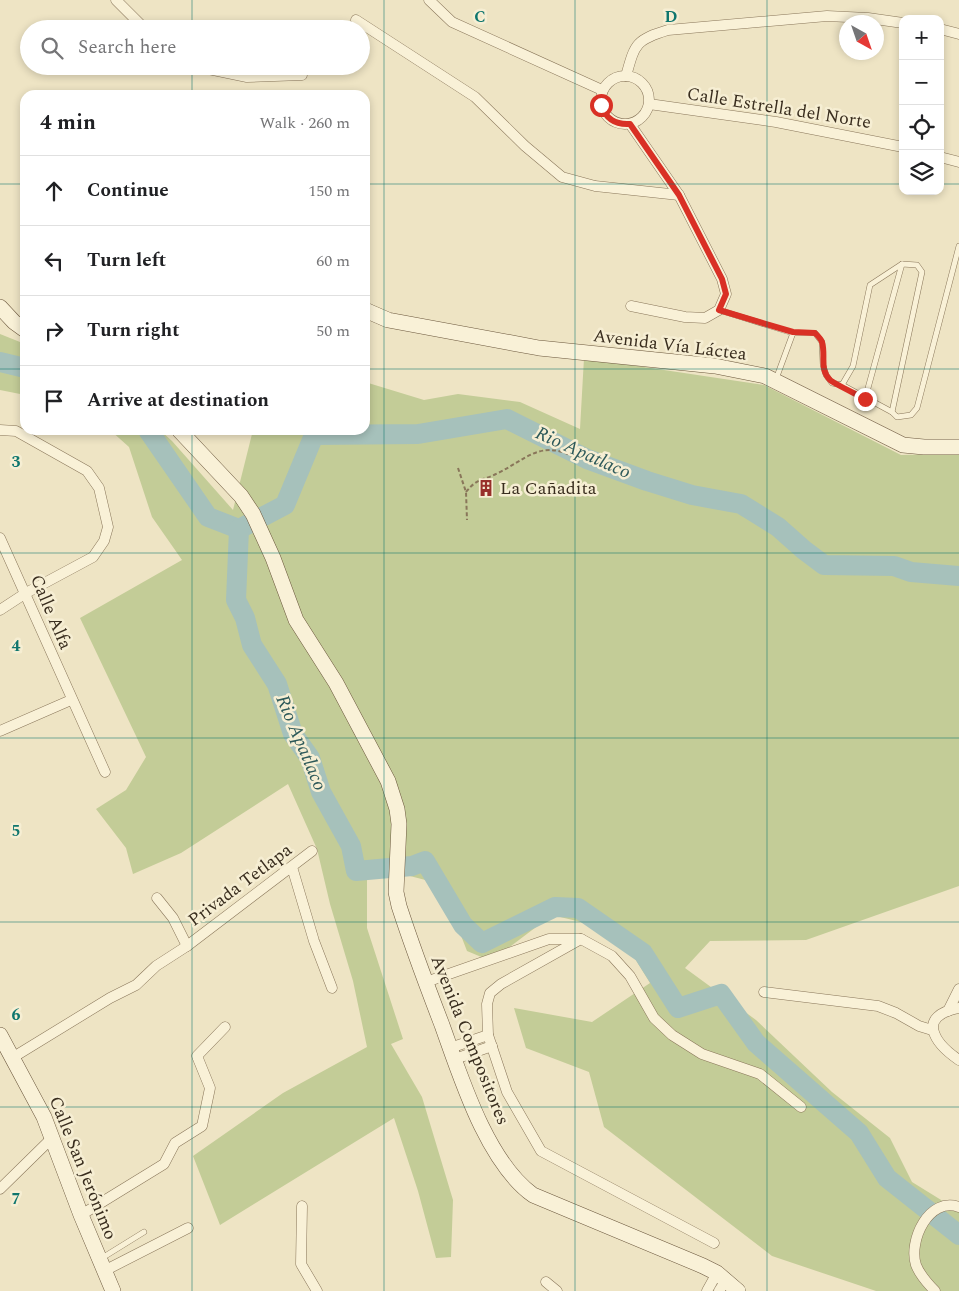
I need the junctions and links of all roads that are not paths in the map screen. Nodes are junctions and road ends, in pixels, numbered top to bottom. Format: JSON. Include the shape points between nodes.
{"nodes":[{"id":1,"x":116,"y":0,"type":"edge"},
{"id":2,"x":429,"y":0,"type":"edge"},
{"id":3,"x":136,"y":20,"type":"edge"},
{"id":4,"x":899,"y":22,"type":"edge"},
{"id":5,"x":370,"y":29,"type":"edge"},
{"id":6,"x":944,"y":30,"type":"edge"},
{"id":7,"x":959,"y":34,"type":"edge"},
{"id":8,"x":237,"y":75,"type":"edge"},
{"id":9,"x":302,"y":75,"type":"dead end"},
{"id":10,"x":626,"y":76,"type":"junction"},
{"id":11,"x":602,"y":90,"type":"junction"},
{"id":12,"x":649,"y":104,"type":"junction"},
{"id":13,"x":630,"y":124,"type":"junction"},
{"id":14,"x":899,"y":146,"type":"edge"},
{"id":15,"x":944,"y":158,"type":"edge"},
{"id":16,"x":959,"y":162,"type":"edge"},
{"id":17,"x":679,"y":195,"type":"junction"},
{"id":18,"x":959,"y":246,"type":"edge"},
{"id":19,"x":902,"y":264,"type":"junction"},
{"id":20,"x":631,"y":306,"type":"dead end"},
{"id":21,"x":0,"y":307,"type":"edge"},
{"id":22,"x":719,"y":310,"type":"junction"},
{"id":23,"x":370,"y":312,"type":"edge"},
{"id":24,"x":20,"y":326,"type":"edge"},
{"id":25,"x":793,"y":332,"type":"junction"},
{"id":26,"x":776,"y":380,"type":"junction"},
{"id":27,"x":842,"y":385,"type":"junction"},
{"id":28,"x":865,"y":399,"type":"junction"},
{"id":29,"x":892,"y":412,"type":"junction"},
{"id":30,"x":0,"y":430,"type":"edge"},
{"id":31,"x":20,"y":433,"type":"edge"},
{"id":32,"x":23,"y":435,"type":"edge"},
{"id":33,"x":184,"y":435,"type":"edge"},
{"id":34,"x":959,"y":447,"type":"edge"},
{"id":35,"x":0,"y":538,"type":"edge"},
{"id":36,"x":26,"y":593,"type":"junction"},
{"id":37,"x":0,"y":610,"type":"edge"},
{"id":38,"x":71,"y":700,"type":"junction"},
{"id":39,"x":0,"y":731,"type":"edge"},
{"id":40,"x":105,"y":772,"type":"dead end"},
{"id":41,"x":312,"y":851,"type":"dead end"},
{"id":42,"x":292,"y":866,"type":"junction"},
{"id":43,"x":157,"y":898,"type":"dead end"},
{"id":44,"x":580,"y":939,"type":"junction"},
{"id":45,"x":187,"y":946,"type":"junction"},
{"id":46,"x":426,"y":982,"type":"junction"},
{"id":47,"x":332,"y":988,"type":"dead end"},
{"id":48,"x":959,"y":989,"type":"edge"},
{"id":49,"x":764,"y":992,"type":"dead end"},
{"id":50,"x":959,"y":1008,"type":"edge"},
{"id":51,"x":948,"y":1010,"type":"junction"},
{"id":52,"x":225,"y":1027,"type":"dead end"},
{"id":53,"x":932,"y":1030,"type":"junction"},
{"id":54,"x":0,"y":1035,"type":"edge"},
{"id":55,"x":490,"y":1041,"type":"junction"},
{"id":56,"x":452,"y":1054,"type":"junction"},
{"id":57,"x":12,"y":1058,"type":"junction"},
{"id":58,"x":959,"y":1060,"type":"edge"},
{"id":59,"x":801,"y":1106,"type":"dead end"},
{"id":60,"x":52,"y":1138,"type":"junction"},
{"id":61,"x":0,"y":1189,"type":"edge"},
{"id":62,"x":302,"y":1206,"type":"dead end"},
{"id":63,"x":959,"y":1207,"type":"edge"},
{"id":64,"x":80,"y":1215,"type":"junction"},
{"id":65,"x":188,"y":1228,"type":"dead end"},
{"id":66,"x":144,"y":1232,"type":"dead end"},
{"id":67,"x":714,"y":1243,"type":"dead end"},
{"id":68,"x":102,"y":1265,"type":"junction"},
{"id":69,"x":721,"y":1281,"type":"edge"},
{"id":70,"x":546,"y":1282,"type":"dead end"},
{"id":71,"x":113,"y":1291,"type":"edge"},
{"id":72,"x":317,"y":1291,"type":"edge"},
{"id":73,"x":557,"y":1291,"type":"edge"},
{"id":74,"x":707,"y":1291,"type":"edge"},
{"id":75,"x":738,"y":1291,"type":"edge"},
{"id":76,"x":935,"y":1291,"type":"edge"}],
"edges":[{"from":1,"to":3,"type":"street"},
{"from":2,"to":11,"type":"street","via":[[452,22]]},
{"from":4,"to":10,"type":"street","via":[[827,16],[668,30],[649,36],[634,47]]},
{"from":5,"to":17,"type":"street","via":[[475,98],[562,177],[595,186]]},
{"from":6,"to":7,"type":"street"},
{"from":8,"to":9,"type":"street"},
{"from":10,"to":11,"type":"street","via":[[612,79]]},
{"from":10,"to":12,"type":"street","via":[[634,77],[646,88]]},
{"from":11,"to":13,"type":"street","via":[[604,113],[615,122]]},
{"from":12,"to":13,"type":"street","via":[[642,117]]},
{"from":12,"to":14,"type":"street","name":"Calle Estrella del Norte","via":[[776,122]]},
{"from":13,"to":17,"type":"street"},
{"from":15,"to":16,"type":"street"},
{"from":17,"to":22,"type":"street","via":[[722,279],[726,294]]},
{"from":18,"to":29,"type":"lane","via":[[918,408],[911,415],[896,417]]},
{"from":19,"to":27,"type":"lane","via":[[870,285],[853,366]]},
{"from":19,"to":28,"type":"lane"},
{"from":19,"to":29,"type":"lane","via":[[917,264],[922,272]]},
{"from":20,"to":22,"type":"street","via":[[706,318]]},
{"from":21,"to":24,"type":"street"},
{"from":22,"to":25,"type":"lane"},
{"from":23,"to":26,"type":"street","name":"Avenida Vía Láctea","via":[[388,320],[539,348],[715,366]]},
{"from":25,"to":26,"type":"lane"},
{"from":25,"to":27,"type":"lane","via":[[815,333],[822,342],[826,375],[832,383]]},
{"from":26,"to":34,"type":"street","name":"Avenida Vía Láctea","via":[[903,444]]},
{"from":27,"to":28,"type":"lane"},
{"from":28,"to":29,"type":"lane"},
{"from":30,"to":31,"type":"street"},
{"from":32,"to":36,"type":"street","via":[[87,471],[100,488],[108,527],[104,541],[93,557]]},
{"from":33,"to":46,"type":"street","name":"Avenida Compositores","via":[[241,496],[256,521],[296,620],[336,683],[388,781],[398,809],[396,892]]},
{"from":35,"to":36,"type":"street","name":"Calle Alfa"},
{"from":36,"to":37,"type":"street"},
{"from":36,"to":38,"type":"street","name":"Calle Alfa"},
{"from":38,"to":39,"type":"street"},
{"from":38,"to":40,"type":"street","name":"Calle Alfa"},
{"from":41,"to":42,"type":"street","name":"Privada Tetlapa"},
{"from":42,"to":45,"type":"street","name":"Privada Tetlapa"},
{"from":42,"to":47,"type":"street"},
{"from":43,"to":45,"type":"street","name":"Privada Tetlapa","via":[[173,918]]},
{"from":44,"to":46,"type":"street","via":[[549,939]]},
{"from":44,"to":55,"type":"street","via":[[490,993],[487,1004]]},
{"from":44,"to":59,"type":"street","via":[[612,956],[630,976],[654,1018],[672,1036],[702,1054],[760,1074]]},
{"from":45,"to":57,"type":"street","name":"Privada Tetlapa","via":[[156,966],[136,985]]},
{"from":46,"to":56,"type":"street","name":"Avenida Compositores"},
{"from":48,"to":51,"type":"street"},
{"from":49,"to":53,"type":"street","via":[[878,1006]]},
{"from":50,"to":51,"type":"street"},
{"from":51,"to":53,"type":"street","via":[[936,1020]]},
{"from":52,"to":64,"type":"street","via":[[197,1056],[210,1088],[202,1126],[175,1143],[164,1164]]},
{"from":53,"to":58,"type":"street","via":[[942,1047]]},
{"from":54,"to":57,"type":"street","name":"Calle San Jerónimo"},
{"from":55,"to":56,"type":"street"},
{"from":55,"to":67,"type":"street","via":[[507,1092],[541,1151]]},
{"from":56,"to":69,"type":"street","name":"Avenida Compositores","via":[[480,1124],[523,1187],[546,1201]]},
{"from":57,"to":60,"type":"street","name":"Calle San Jerónimo"},
{"from":60,"to":61,"type":"street"},
{"from":60,"to":64,"type":"street","name":"Calle San Jerónimo"},
{"from":62,"to":72,"type":"street","via":[[300,1264]]},
{"from":63,"to":76,"type":"street","via":[[947,1205],[936,1208],[923,1224],[915,1249],[916,1265]]},
{"from":64,"to":68,"type":"street","name":"Calle San Jerónimo"},
{"from":65,"to":68,"type":"street"},
{"from":66,"to":68,"type":"lane"},
{"from":68,"to":71,"type":"street","name":"Calle San Jerónimo"},
{"from":69,"to":74,"type":"street"},
{"from":69,"to":75,"type":"street","name":"Avenida Compositores"},
{"from":70,"to":73,"type":"street"}]}
